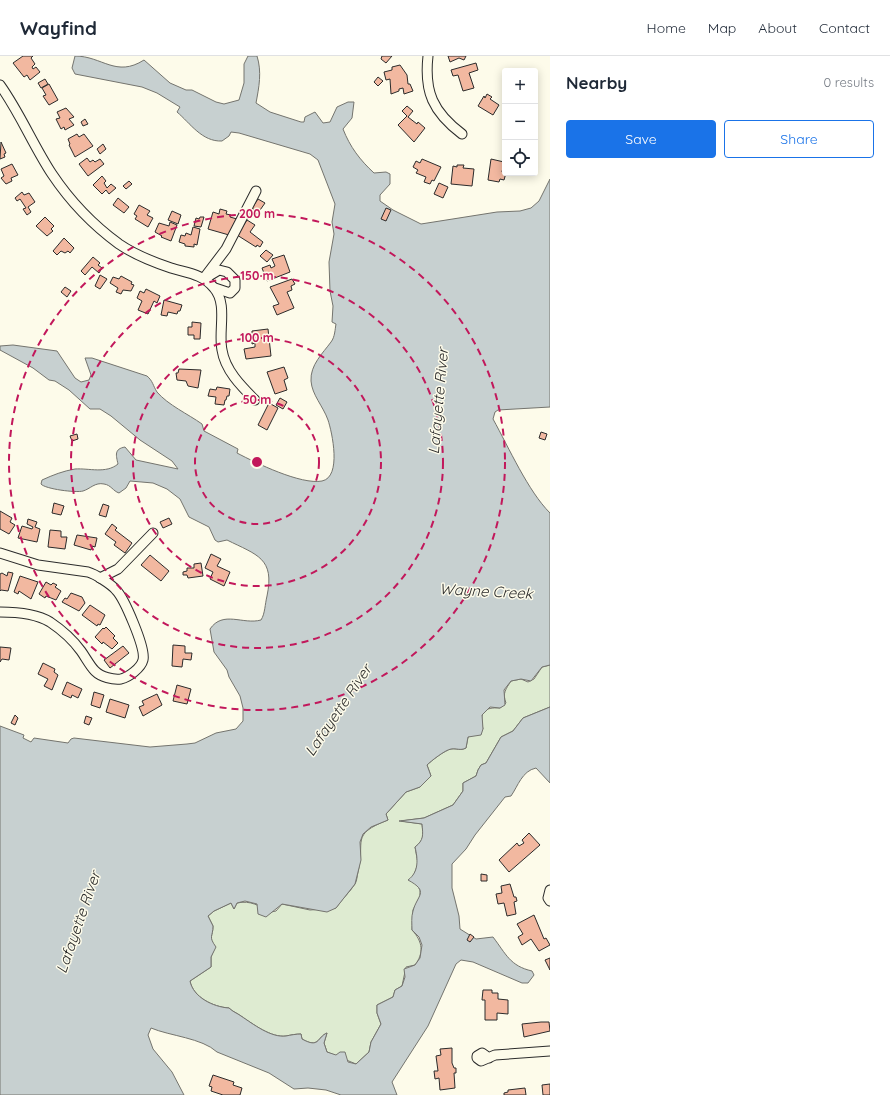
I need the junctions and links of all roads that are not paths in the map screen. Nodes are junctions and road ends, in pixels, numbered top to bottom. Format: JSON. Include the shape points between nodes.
{"nodes":[{"id":1,"x":428,"y":56,"type":"edge"},
{"id":2,"x":0,"y":85,"type":"edge"},
{"id":3,"x":462,"y":134,"type":"dead end"},
{"id":4,"x":256,"y":191,"type":"dead end"},
{"id":5,"x":204,"y":278,"type":"junction"},
{"id":6,"x":215,"y":288,"type":"junction"},
{"id":7,"x":254,"y":400,"type":"dead end"},
{"id":8,"x":153,"y":532,"type":"dead end"},
{"id":9,"x":0,"y":553,"type":"edge"},
{"id":10,"x":100,"y":578,"type":"junction"},
{"id":11,"x":0,"y":612,"type":"edge"},
{"id":12,"x":550,"y":890,"type":"edge"},
{"id":13,"x":550,"y":901,"type":"edge"},
{"id":14,"x":550,"y":1051,"type":"edge"},
{"id":15,"x":489,"y":1058,"type":"dead end"}],
"edges":[{"from":1,"to":3,"type":"street","via":[[426,79],[434,103],[447,123]]},
{"from":2,"to":5,"type":"street","via":[[52,173],[85,215],[133,252],[149,260]]},
{"from":4,"to":5,"type":"street","via":[[226,249]]},
{"from":5,"to":6,"type":"street"},
{"from":5,"to":6,"type":"street","via":[[219,270],[227,272],[235,280],[235,288],[230,293]]},
{"from":6,"to":7,"type":"street","via":[[221,303],[221,340],[225,361]]},
{"from":8,"to":10,"type":"street","via":[[118,569]]},
{"from":9,"to":10,"type":"street","via":[[38,565],[88,572]]},
{"from":10,"to":11,"type":"street","via":[[120,596],[140,640],[143,653],[142,664],[134,672],[120,679],[108,678],[95,672],[72,640],[49,622],[34,616]]},
{"from":12,"to":13,"type":"street"},
{"from":14,"to":15,"type":"street","via":[[495,1055]]}]}
